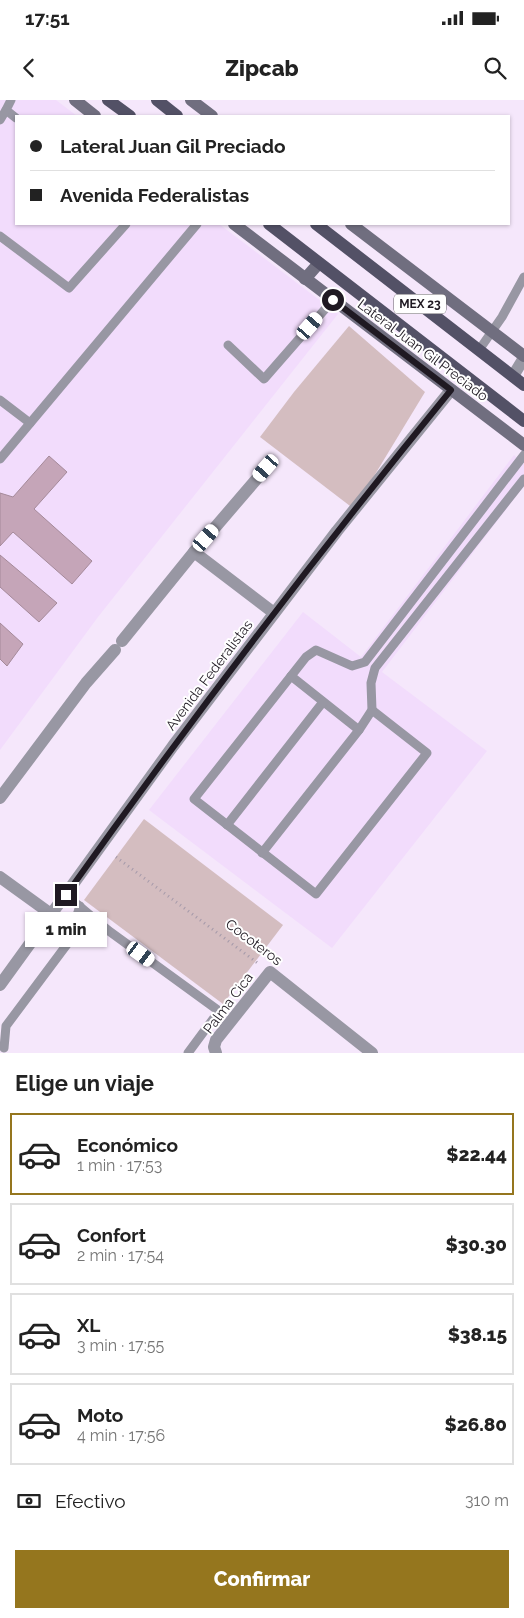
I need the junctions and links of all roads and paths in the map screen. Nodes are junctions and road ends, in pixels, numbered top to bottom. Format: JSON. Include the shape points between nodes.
{"nodes":[{"id":1,"x":11,"y":100,"type":"edge"},
{"id":2,"x":75,"y":100,"type":"edge"},
{"id":3,"x":108,"y":100,"type":"edge"},
{"id":4,"x":156,"y":100,"type":"edge"},
{"id":5,"x":191,"y":100,"type":"edge"},
{"id":6,"x":6,"y":110,"type":"junction"},
{"id":7,"x":95,"y":115,"type":"edge"},
{"id":8,"x":129,"y":115,"type":"edge"},
{"id":9,"x":177,"y":115,"type":"edge"},
{"id":10,"x":211,"y":115,"type":"edge"},
{"id":11,"x":15,"y":117,"type":"edge"},
{"id":12,"x":0,"y":120,"type":"edge"},
{"id":13,"x":125,"y":225,"type":"edge"},
{"id":14,"x":196,"y":225,"type":"edge"},
{"id":15,"x":235,"y":225,"type":"edge"},
{"id":16,"x":269,"y":225,"type":"edge"},
{"id":17,"x":317,"y":225,"type":"edge"},
{"id":18,"x":352,"y":225,"type":"edge"},
{"id":19,"x":0,"y":236,"type":"edge"},
{"id":20,"x":319,"y":263,"type":"junction"},
{"id":21,"x":524,"y":277,"type":"edge"},
{"id":22,"x":305,"y":279,"type":"junction"},
{"id":23,"x":333,"y":300,"type":"junction"},
{"id":24,"x":491,"y":332,"type":"junction"},
{"id":25,"x":228,"y":345,"type":"dead end"},
{"id":26,"x":480,"y":350,"type":"junction"},
{"id":27,"x":524,"y":357,"type":"edge"},
{"id":28,"x":513,"y":376,"type":"junction"},
{"id":29,"x":524,"y":384,"type":"edge"},
{"id":30,"x":451,"y":390,"type":"junction"},
{"id":31,"x":0,"y":400,"type":"edge"},
{"id":32,"x":524,"y":421,"type":"edge"},
{"id":33,"x":30,"y":424,"type":"junction"},
{"id":34,"x":524,"y":445,"type":"edge"},
{"id":35,"x":524,"y":455,"type":"edge"},
{"id":36,"x":0,"y":459,"type":"edge"},
{"id":37,"x":266,"y":468,"type":"dead end"},
{"id":38,"x":524,"y":479,"type":"edge"},
{"id":39,"x":194,"y":552,"type":"junction"},
{"id":40,"x":274,"y":613,"type":"junction"},
{"id":41,"x":291,"y":676,"type":"junction"},
{"id":42,"x":324,"y":702,"type":"junction"},
{"id":43,"x":372,"y":710,"type":"junction"},
{"id":44,"x":359,"y":730,"type":"junction"},
{"id":45,"x":0,"y":798,"type":"edge"},
{"id":46,"x":226,"y":825,"type":"junction"},
{"id":47,"x":262,"y":853,"type":"junction"},
{"id":48,"x":116,"y":857,"type":"dead end"},
{"id":49,"x":0,"y":877,"type":"edge"},
{"id":50,"x":66,"y":895,"type":"junction"},
{"id":51,"x":80,"y":906,"type":"junction"},
{"id":52,"x":52,"y":914,"type":"junction"},
{"id":53,"x":270,"y":972,"type":"junction"},
{"id":54,"x":0,"y":985,"type":"edge"},
{"id":55,"x":4,"y":1048,"type":"dead end"},
{"id":56,"x":188,"y":1053,"type":"edge"},
{"id":57,"x":216,"y":1053,"type":"edge"},
{"id":58,"x":372,"y":1053,"type":"edge"}],
"edges":[{"from":1,"to":6,"type":"lane"},
{"from":2,"to":7,"type":"main road"},
{"from":3,"to":8,"type":"main road"},
{"from":4,"to":9,"type":"main road"},
{"from":5,"to":10,"type":"main road"},
{"from":6,"to":11,"type":"lane"},
{"from":6,"to":12,"type":"lane"},
{"from":13,"to":19,"type":"lane","via":[[69,288]]},
{"from":14,"to":33,"type":"lane"},
{"from":15,"to":22,"type":"main road","name":"Lateral Juan Gil Preciado"},
{"from":16,"to":20,"type":"main road","number":"MEX 23"},
{"from":17,"to":26,"type":"main road","number":"MEX 23"},
{"from":18,"to":24,"type":"main road"},
{"from":20,"to":22,"type":"main road"},
{"from":20,"to":32,"type":"main road","number":"MEX 23"},
{"from":21,"to":24,"type":"lane"},
{"from":22,"to":23,"type":"main road","name":"Lateral Juan Gil Preciado"},
{"from":23,"to":25,"type":"lane","via":[[264,379]]},
{"from":23,"to":30,"type":"main road","name":"Lateral Juan Gil Preciado"},
{"from":24,"to":26,"type":"lane"},
{"from":24,"to":27,"type":"main road"},
{"from":26,"to":28,"type":"main road","number":"MEX 23"},
{"from":27,"to":28,"type":"street"},
{"from":28,"to":29,"type":"main road","number":"MEX 23"},
{"from":30,"to":34,"type":"main road","name":"Lateral Juan Gil Preciado"},
{"from":30,"to":40,"type":"street","name":"Avenida Federalistas"},
{"from":31,"to":33,"type":"lane"},
{"from":33,"to":36,"type":"lane"},
{"from":35,"to":41,"type":"lane","via":[[365,662],[352,666],[316,650]]},
{"from":37,"to":39,"type":"street"},
{"from":38,"to":43,"type":"lane","via":[[375,668],[371,683]]},
{"from":39,"to":40,"type":"street"},
{"from":39,"to":45,"type":"street","via":[[86,683]]},
{"from":40,"to":50,"type":"street","name":"Avenida Federalistas"},
{"from":41,"to":42,"type":"lane"},
{"from":41,"to":46,"type":"lane","via":[[194,799]]},
{"from":42,"to":44,"type":"lane"},
{"from":42,"to":46,"type":"lane"},
{"from":43,"to":44,"type":"lane"},
{"from":43,"to":47,"type":"lane","via":[[427,753],[316,894]]},
{"from":44,"to":47,"type":"lane"},
{"from":46,"to":47,"type":"lane"},
{"from":48,"to":53,"type":"path","name":"Cocoteros"},
{"from":49,"to":52,"type":"street"},
{"from":50,"to":51,"type":"lane"},
{"from":50,"to":52,"type":"street","name":"Avenida Federalistas"},
{"from":51,"to":55,"type":"lane","via":[[68,943],[6,1026]]},
{"from":51,"to":56,"type":"lane","via":[[219,1011]]},
{"from":52,"to":54,"type":"street","name":"Avenida Federalistas"},
{"from":53,"to":57,"type":"street","name":"Palma Cica","via":[[216,1040]]},
{"from":53,"to":58,"type":"street","name":"Cocoteros"}]}
